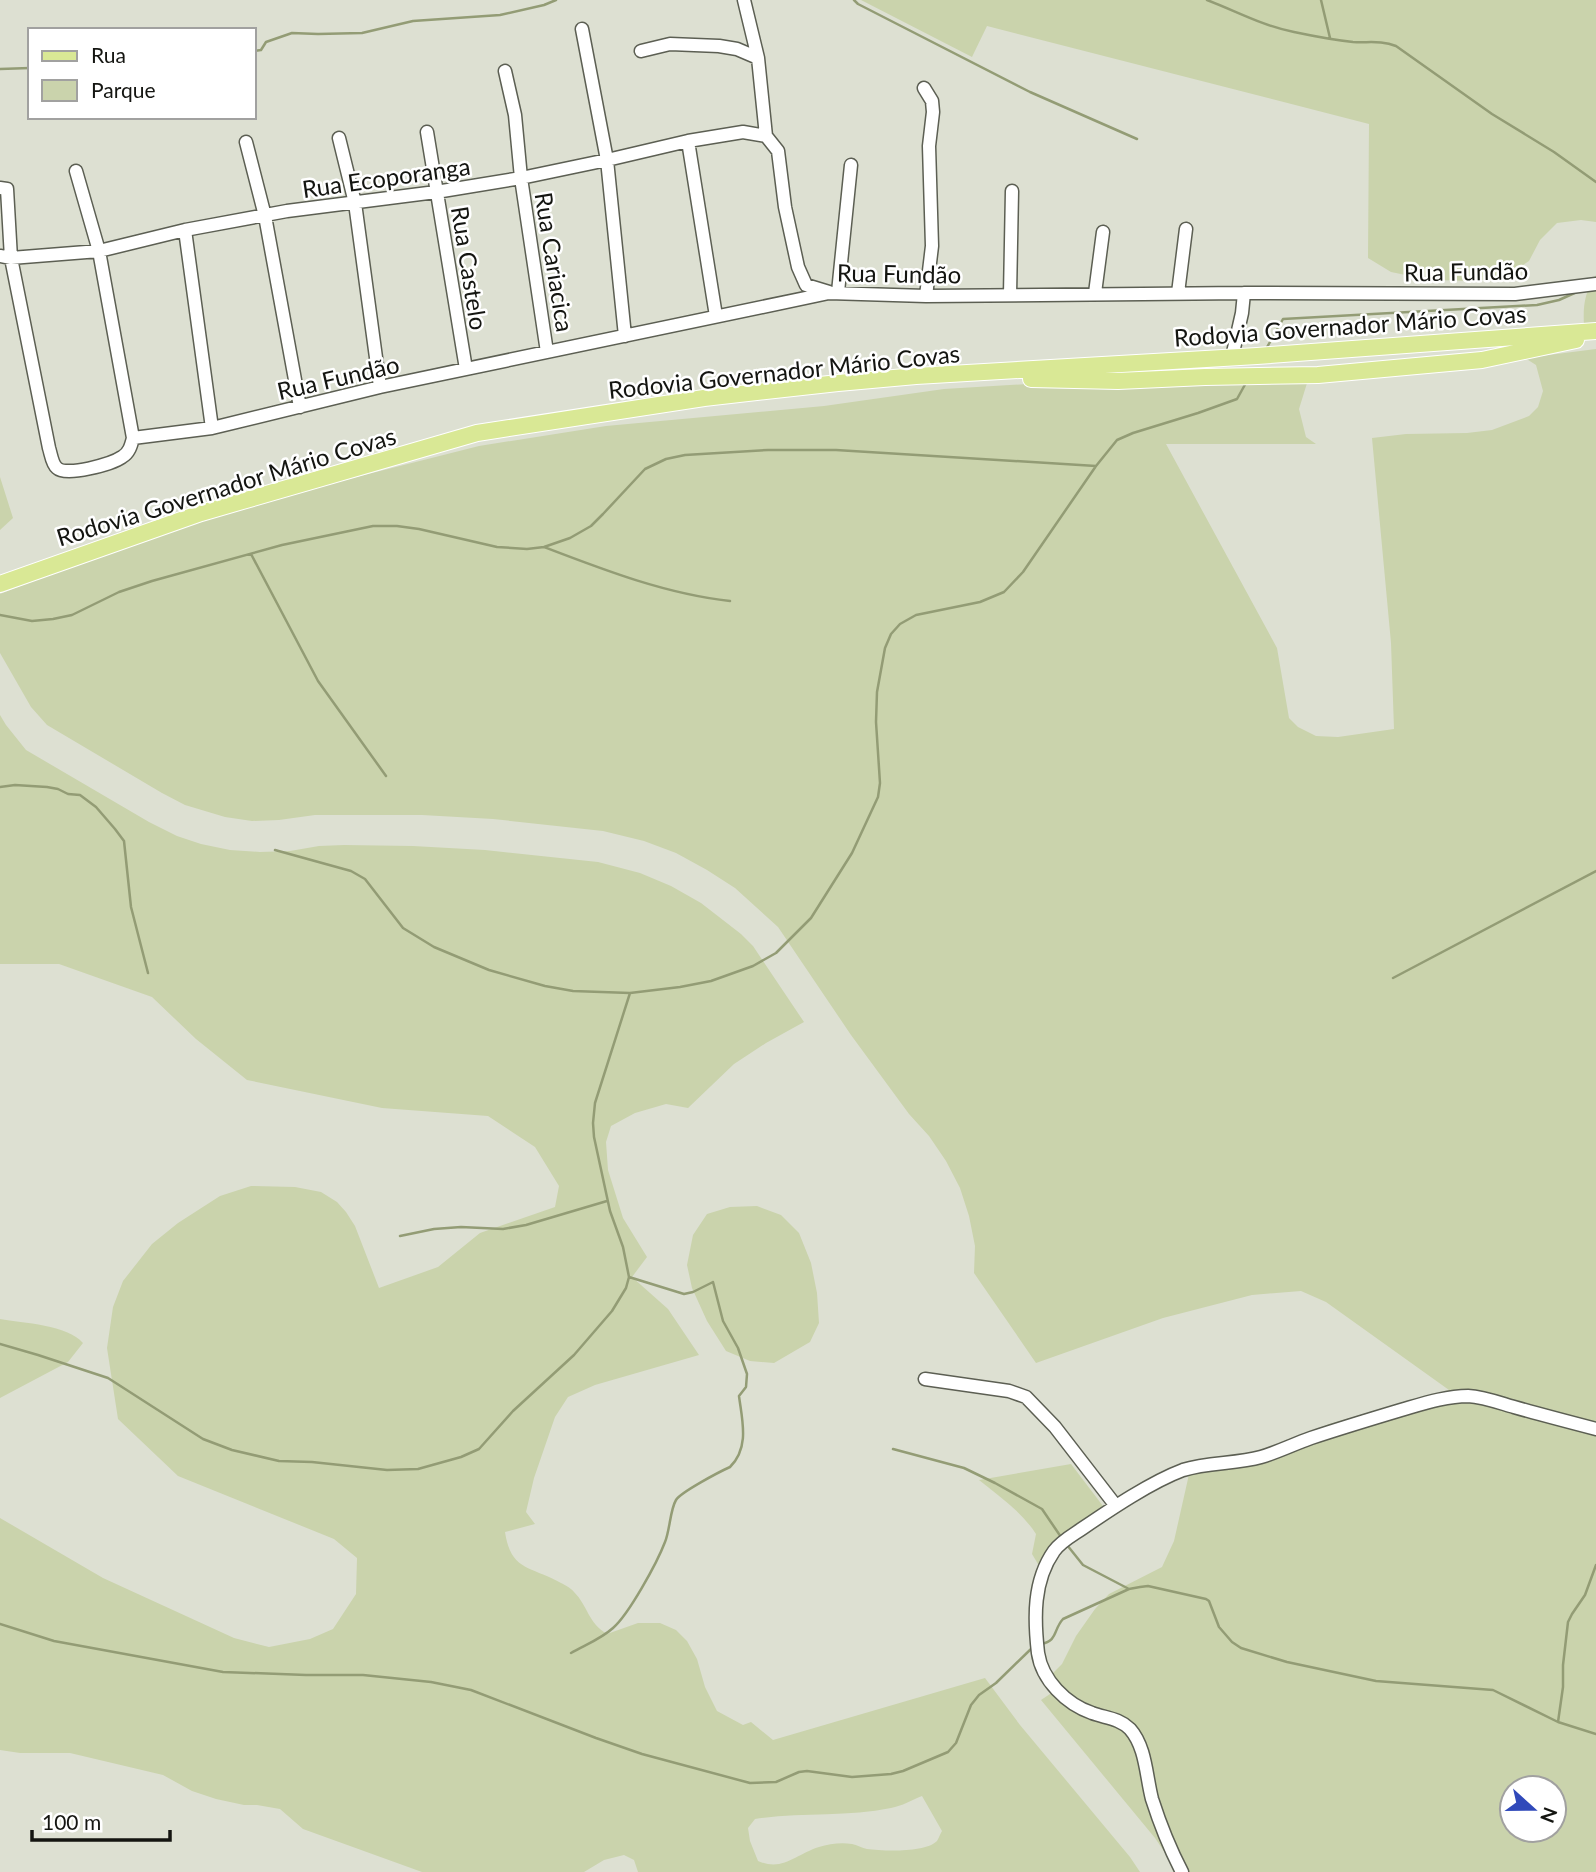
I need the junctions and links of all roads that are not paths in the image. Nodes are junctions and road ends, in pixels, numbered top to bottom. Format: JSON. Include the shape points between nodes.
{"nodes":[{"id":1,"x":744,"y":0,"type":"edge"},
{"id":2,"x":582,"y":29,"type":"dead end"},
{"id":3,"x":641,"y":51,"type":"dead end"},
{"id":4,"x":758,"y":58,"type":"junction"},
{"id":5,"x":505,"y":71,"type":"dead end"},
{"id":6,"x":924,"y":88,"type":"dead end"},
{"id":7,"x":427,"y":132,"type":"dead end"},
{"id":8,"x":766,"y":136,"type":"junction"},
{"id":9,"x":339,"y":138,"type":"dead end"},
{"id":10,"x":688,"y":141,"type":"junction"},
{"id":11,"x":246,"y":142,"type":"dead end"},
{"id":12,"x":607,"y":160,"type":"junction"},
{"id":13,"x":851,"y":165,"type":"dead end"},
{"id":14,"x":76,"y":171,"type":"dead end"},
{"id":15,"x":521,"y":178,"type":"junction"},
{"id":16,"x":3,"y":189,"type":"edge"},
{"id":17,"x":1012,"y":191,"type":"dead end"},
{"id":18,"x":436,"y":192,"type":"junction"},
{"id":19,"x":355,"y":203,"type":"junction"},
{"id":20,"x":265,"y":216,"type":"junction"},
{"id":21,"x":1186,"y":229,"type":"dead end"},
{"id":22,"x":186,"y":230,"type":"junction"},
{"id":23,"x":1103,"y":232,"type":"dead end"},
{"id":24,"x":99,"y":251,"type":"junction"},
{"id":25,"x":5,"y":257,"type":"edge"},
{"id":26,"x":1596,"y":285,"type":"edge"},
{"id":27,"x":833,"y":292,"type":"junction"},
{"id":28,"x":1096,"y":293,"type":"junction"},
{"id":29,"x":1178,"y":293,"type":"junction"},
{"id":30,"x":1244,"y":293,"type":"junction"},
{"id":31,"x":1010,"y":295,"type":"junction"},
{"id":32,"x":926,"y":296,"type":"junction"},
{"id":33,"x":716,"y":316,"type":"junction"},
{"id":34,"x":1596,"y":333,"type":"edge"},
{"id":35,"x":625,"y":336,"type":"junction"},
{"id":36,"x":547,"y":352,"type":"junction"},
{"id":37,"x":1307,"y":352,"type":"junction"},
{"id":38,"x":1231,"y":357,"type":"junction"},
{"id":39,"x":466,"y":369,"type":"junction"},
{"id":40,"x":916,"y":376,"type":"junction"},
{"id":41,"x":1205,"y":377,"type":"junction"},
{"id":42,"x":380,"y":387,"type":"junction"},
{"id":43,"x":300,"y":407,"type":"junction"},
{"id":44,"x":212,"y":428,"type":"junction"},
{"id":45,"x":132,"y":441,"type":"junction"},
{"id":46,"x":0,"y":584,"type":"edge"},
{"id":47,"x":925,"y":1379,"type":"dead end"},
{"id":48,"x":1596,"y":1429,"type":"edge"},
{"id":49,"x":1116,"y":1506,"type":"junction"},
{"id":50,"x":1182,"y":1872,"type":"edge"}],
"edges":[{"from":1,"to":4,"type":"street"},
{"from":2,"to":12,"type":"street"},
{"from":3,"to":4,"type":"street","via":[[670,44],[719,46]]},
{"from":4,"to":8,"type":"street"},
{"from":5,"to":15,"type":"street","name":"Rua Cariacica"},
{"from":6,"to":32,"type":"street","via":[[933,112],[929,146],[932,246]]},
{"from":7,"to":18,"type":"street","name":"Rua Castelo"},
{"from":8,"to":10,"type":"street","name":"Rua Ecoporanga","via":[[743,132]]},
{"from":8,"to":27,"type":"street","via":[[778,151],[785,206],[806,285]]},
{"from":9,"to":19,"type":"street"},
{"from":10,"to":12,"type":"street","name":"Rua Ecoporanga"},
{"from":10,"to":33,"type":"street"},
{"from":11,"to":20,"type":"street"},
{"from":12,"to":15,"type":"street","name":"Rua Ecoporanga"},
{"from":12,"to":35,"type":"street"},
{"from":13,"to":27,"type":"street"},
{"from":14,"to":24,"type":"street"},
{"from":15,"to":18,"type":"street","name":"Rua Ecoporanga"},
{"from":15,"to":36,"type":"street","name":"Rua Cariacica"},
{"from":16,"to":25,"type":"street"},
{"from":17,"to":31,"type":"street"},
{"from":18,"to":19,"type":"street","name":"Rua Ecoporanga"},
{"from":18,"to":39,"type":"street","name":"Rua Castelo"},
{"from":19,"to":20,"type":"street","name":"Rua Ecoporanga"},
{"from":19,"to":42,"type":"street"},
{"from":20,"to":22,"type":"street","name":"Rua Ecoporanga"},
{"from":20,"to":43,"type":"street"},
{"from":21,"to":29,"type":"street"},
{"from":22,"to":24,"type":"street","name":"Rua Ecoporanga"},
{"from":22,"to":44,"type":"street"},
{"from":23,"to":28,"type":"street"},
{"from":24,"to":25,"type":"street","name":"Rua Ecoporanga"},
{"from":24,"to":45,"type":"street"},
{"from":25,"to":45,"type":"street","via":[[54,466],[79,471],[122,458]]},
{"from":26,"to":30,"type":"street","name":"Rua Fundão","via":[[1515,294]]},
{"from":27,"to":32,"type":"street","name":"Rua Fundão"},
{"from":27,"to":33,"type":"street","name":"Rua Fundão"},
{"from":28,"to":29,"type":"street","name":"Rua Fundão"},
{"from":28,"to":31,"type":"street","name":"Rua Fundão"},
{"from":29,"to":30,"type":"street","name":"Rua Fundão"},
{"from":30,"to":38,"type":"street"},
{"from":31,"to":32,"type":"street","name":"Rua Fundão"},
{"from":33,"to":35,"type":"street","name":"Rua Fundão"},
{"from":34,"to":37,"type":"main road","name":"Rodovia Governador Mário Covas"},
{"from":34,"to":41,"type":"main road","via":[[1482,360],[1318,375]]},
{"from":35,"to":36,"type":"street","name":"Rua Fundão"},
{"from":36,"to":39,"type":"street","name":"Rua Fundão"},
{"from":37,"to":38,"type":"main road","name":"Rodovia Governador Mário Covas"},
{"from":37,"to":41,"type":"main road","via":[[1255,371]]},
{"from":38,"to":40,"type":"main road","name":"Rodovia Governador Mário Covas"},
{"from":39,"to":42,"type":"street","name":"Rua Fundão"},
{"from":40,"to":41,"type":"main road","via":[[1118,381]]},
{"from":40,"to":46,"type":"main road","name":"Rodovia Governador Mário Covas","via":[[704,398],[477,433],[201,513]]},
{"from":42,"to":43,"type":"street","name":"Rua Fundão"},
{"from":43,"to":44,"type":"street","name":"Rua Fundão"},
{"from":44,"to":45,"type":"street","name":"Rua Fundão"},
{"from":47,"to":49,"type":"street","via":[[1026,1397]]},
{"from":48,"to":49,"type":"street","via":[[1481,1398],[1456,1397],[1365,1421],[1259,1458],[1185,1470]]},
{"from":49,"to":50,"type":"street","via":[[1062,1543],[1045,1567],[1035,1607],[1038,1657],[1064,1697],[1081,1708],[1121,1721],[1137,1740],[1158,1816]]}]}
